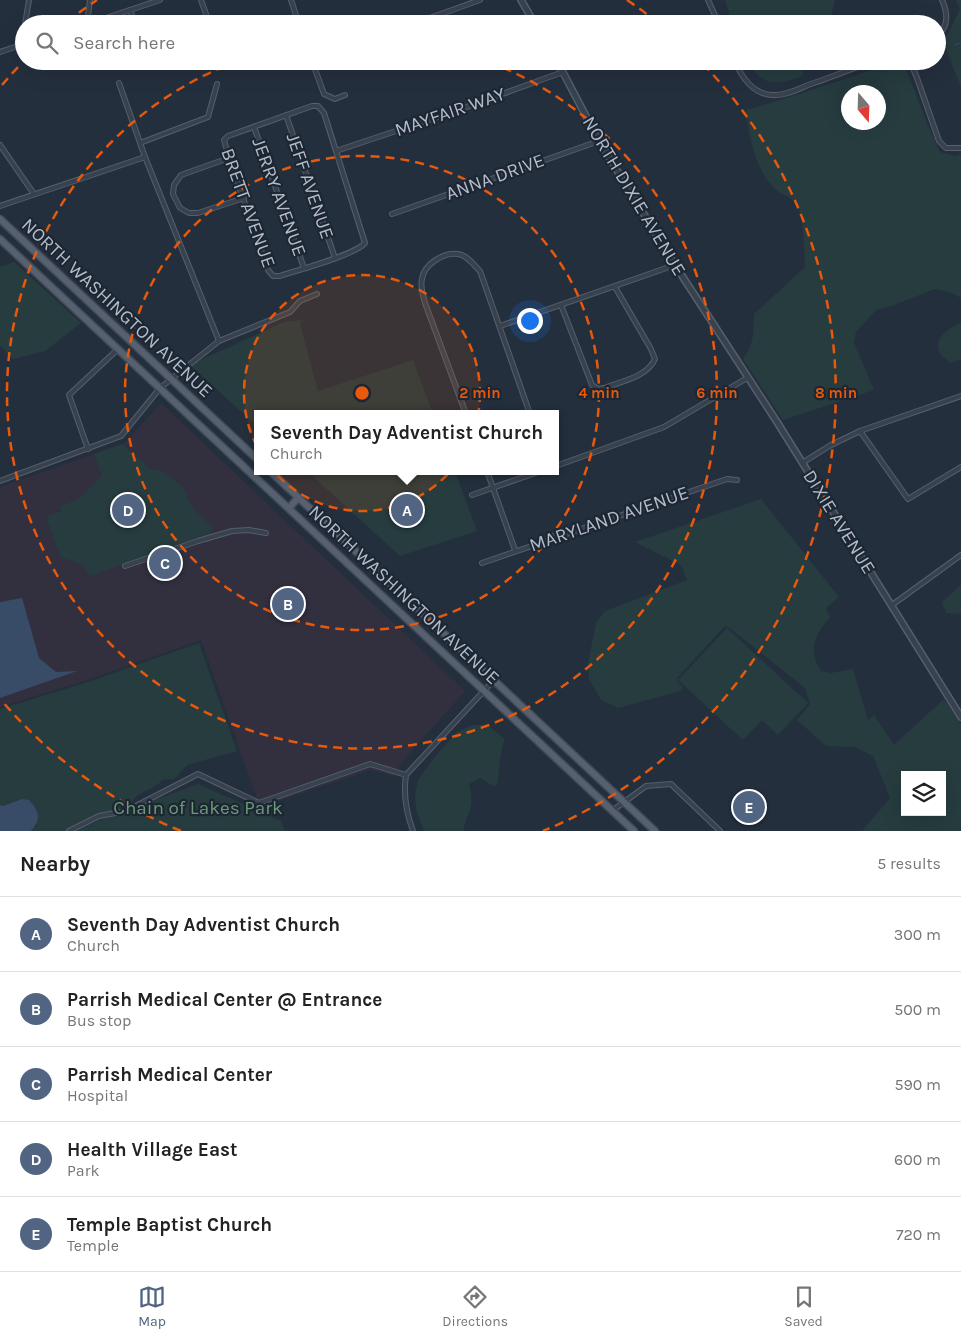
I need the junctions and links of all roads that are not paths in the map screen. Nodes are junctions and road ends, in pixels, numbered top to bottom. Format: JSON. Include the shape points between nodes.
{"nodes":[{"id":1,"x":29,"y":0,"type":"edge"},
{"id":2,"x":90,"y":0,"type":"edge"},
{"id":3,"x":160,"y":0,"type":"edge"},
{"id":4,"x":201,"y":0,"type":"edge"},
{"id":5,"x":291,"y":0,"type":"edge"},
{"id":6,"x":480,"y":0,"type":"edge"},
{"id":7,"x":521,"y":0,"type":"edge"},
{"id":8,"x":708,"y":0,"type":"edge"},
{"id":9,"x":942,"y":0,"type":"edge"},
{"id":10,"x":130,"y":10,"type":"junction"},
{"id":11,"x":206,"y":14,"type":"dead end"},
{"id":12,"x":26,"y":15,"type":"edge"},
{"id":13,"x":88,"y":15,"type":"edge"},
{"id":14,"x":115,"y":15,"type":"edge"},
{"id":15,"x":132,"y":15,"type":"edge"},
{"id":16,"x":296,"y":15,"type":"edge"},
{"id":17,"x":438,"y":15,"type":"edge"},
{"id":18,"x":530,"y":15,"type":"edge"},
{"id":19,"x":714,"y":15,"type":"edge"},
{"id":20,"x":946,"y":21,"type":"edge"},
{"id":21,"x":15,"y":47,"type":"edge"},
{"id":22,"x":0,"y":52,"type":"edge"},
{"id":23,"x":315,"y":70,"type":"edge"},
{"id":24,"x":739,"y":70,"type":"edge"},
{"id":25,"x":849,"y":70,"type":"edge"},
{"id":26,"x":914,"y":70,"type":"edge"},
{"id":27,"x":562,"y":72,"type":"joint"},
{"id":28,"x":119,"y":83,"type":"dead end"},
{"id":29,"x":217,"y":84,"type":"dead end"},
{"id":30,"x":345,"y":95,"type":"dead end"},
{"id":31,"x":286,"y":115,"type":"junction"},
{"id":32,"x":254,"y":127,"type":"junction"},
{"id":33,"x":599,"y":141,"type":"junction"},
{"id":34,"x":140,"y":143,"type":"junction"},
{"id":35,"x":0,"y":145,"type":"edge"},
{"id":36,"x":961,"y":148,"type":"edge"},
{"id":37,"x":336,"y":151,"type":"junction"},
{"id":38,"x":145,"y":157,"type":"junction"},
{"id":39,"x":229,"y":158,"type":"junction"},
{"id":40,"x":34,"y":194,"type":"junction"},
{"id":41,"x":244,"y":198,"type":"junction"},
{"id":42,"x":0,"y":206,"type":"edge"},
{"id":43,"x":392,"y":214,"type":"dead end"},
{"id":44,"x":0,"y":219,"type":"edge"},
{"id":45,"x":0,"y":239,"type":"edge"},
{"id":46,"x":335,"y":258,"type":"junction"},
{"id":47,"x":675,"y":265,"type":"junction"},
{"id":48,"x":304,"y":268,"type":"junction"},
{"id":49,"x":615,"y":287,"type":"junction"},
{"id":50,"x":317,"y":294,"type":"dead end"},
{"id":51,"x":562,"y":305,"type":"junction"},
{"id":52,"x":500,"y":326,"type":"junction"},
{"id":53,"x":717,"y":328,"type":"joint"},
{"id":54,"x":219,"y":341,"type":"junction"},
{"id":55,"x":118,"y":349,"type":"junction"},
{"id":56,"x":747,"y":378,"type":"junction"},
{"id":57,"x":171,"y":379,"type":"junction"},
{"id":58,"x":160,"y":388,"type":"junction"},
{"id":59,"x":961,"y":396,"type":"edge"},
{"id":60,"x":465,"y":410,"type":"edge"},
{"id":61,"x":529,"y":410,"type":"edge"},
{"id":62,"x":860,"y":431,"type":"junction"},
{"id":63,"x":88,"y":449,"type":"junction"},
{"id":64,"x":254,"y":456,"type":"edge"},
{"id":65,"x":802,"y":463,"type":"junction"},
{"id":66,"x":559,"y":465,"type":"edge"},
{"id":67,"x":961,"y":467,"type":"edge"},
{"id":68,"x":274,"y":475,"type":"edge"},
{"id":69,"x":489,"y":475,"type":"edge"},
{"id":70,"x":530,"y":475,"type":"edge"},
{"id":71,"x":737,"y":480,"type":"dead end"},
{"id":72,"x":0,"y":481,"type":"edge"},
{"id":73,"x":494,"y":488,"type":"junction"},
{"id":74,"x":472,"y":495,"type":"dead end"},
{"id":75,"x":298,"y":498,"type":"junction"},
{"id":76,"x":288,"y":508,"type":"junction"},
{"id":77,"x":266,"y":534,"type":"dead end"},
{"id":78,"x":516,"y":550,"type":"junction"},
{"id":79,"x":961,"y":555,"type":"edge"},
{"id":80,"x":482,"y":563,"type":"dead end"},
{"id":81,"x":126,"y":566,"type":"dead end"},
{"id":82,"x":892,"y":605,"type":"junction"},
{"id":83,"x":494,"y":680,"type":"junction"},
{"id":84,"x":484,"y":690,"type":"junction"},
{"id":85,"x":961,"y":717,"type":"edge"},
{"id":86,"x":406,"y":775,"type":"junction"},
{"id":87,"x":624,"y":802,"type":"junction"},
{"id":88,"x":612,"y":811,"type":"junction"},
{"id":89,"x":69,"y":831,"type":"edge"},
{"id":90,"x":413,"y":831,"type":"edge"},
{"id":91,"x":634,"y":831,"type":"edge"},
{"id":92,"x":655,"y":831,"type":"edge"},
{"id":93,"x":720,"y":831,"type":"edge"}],
"edges":[{"from":1,"to":12,"type":"street"},
{"from":2,"to":13,"type":"street"},
{"from":3,"to":10,"type":"street"},
{"from":4,"to":11,"type":"street"},
{"from":5,"to":16,"type":"street"},
{"from":6,"to":17,"type":"street"},
{"from":7,"to":18,"type":"street"},
{"from":8,"to":19,"type":"street"},
{"from":9,"to":20,"type":"street","via":[[947,12]]},
{"from":10,"to":14,"type":"street"},
{"from":10,"to":15,"type":"street"},
{"from":21,"to":22,"type":"street"},
{"from":23,"to":30,"type":"street","via":[[324,94],[335,99]]},
{"from":24,"to":25,"type":"street","via":[[758,91],[773,95],[791,92]]},
{"from":26,"to":36,"type":"street","via":[[939,141],[946,148]]},
{"from":27,"to":33,"type":"street","name":"NORTH DIXIE AVENUE"},
{"from":27,"to":37,"type":"street","name":"MAYFAIR WAY"},
{"from":28,"to":34,"type":"street"},
{"from":29,"to":34,"type":"street","via":[[208,117]]},
{"from":31,"to":32,"type":"street"},
{"from":31,"to":37,"type":"street","via":[[318,106],[324,113]]},
{"from":31,"to":46,"type":"street","name":"JEFF AVENUE"},
{"from":32,"to":39,"type":"street","name":"BRETT AVENUE","via":[[224,140]]},
{"from":32,"to":48,"type":"street","name":"JERRY AVENUE"},
{"from":33,"to":43,"type":"street","name":"ANNA DRIVE"},
{"from":33,"to":47,"type":"street","name":"NORTH DIXIE AVENUE"},
{"from":34,"to":38,"type":"street"},
{"from":35,"to":40,"type":"street"},
{"from":37,"to":46,"type":"street","via":[[365,243],[361,248]]},
{"from":38,"to":40,"type":"street"},
{"from":38,"to":54,"type":"street"},
{"from":39,"to":41,"type":"street","name":"BRETT AVENUE"},
{"from":39,"to":41,"type":"street","via":[[181,175],[174,185],[173,194],[180,208],[189,213]]},
{"from":40,"to":42,"type":"street"},
{"from":41,"to":48,"type":"street","name":"BRETT AVENUE","via":[[268,270],[273,276]]},
{"from":44,"to":57,"type":"main road","name":"NORTH WASHINGTON AVENUE"},
{"from":45,"to":55,"type":"main road","name":"NORTH WASHINGTON AVENUE"},
{"from":46,"to":48,"type":"street"},
{"from":47,"to":49,"type":"street"},
{"from":47,"to":53,"type":"street","name":"NORTH DIXIE AVENUE"},
{"from":49,"to":51,"type":"street"},
{"from":49,"to":51,"type":"street","via":[[655,359],[642,374],[604,388],[598,389],[592,384]]},
{"from":50,"to":54,"type":"street","via":[[300,301],[290,312]]},
{"from":51,"to":52,"type":"street"},
{"from":52,"to":60,"type":"street","via":[[480,271],[471,261],[459,254],[442,255],[430,264],[422,276],[421,288]]},
{"from":52,"to":61,"type":"street"},
{"from":53,"to":56,"type":"street","name":"DIXIE AVENUE"},
{"from":54,"to":57,"type":"street"},
{"from":55,"to":58,"type":"main road","name":"NORTH WASHINGTON AVENUE"},
{"from":55,"to":63,"type":"street","via":[[69,395]]},
{"from":56,"to":65,"type":"street","name":"DIXIE AVENUE"},
{"from":56,"to":66,"type":"street","via":[[664,427]]},
{"from":57,"to":58,"type":"street"},
{"from":57,"to":64,"type":"main road","name":"NORTH WASHINGTON AVENUE"},
{"from":58,"to":63,"type":"street","via":[[121,436]]},
{"from":58,"to":76,"type":"main road","name":"NORTH WASHINGTON AVENUE"},
{"from":59,"to":62,"type":"street"},
{"from":62,"to":65,"type":"street","via":[[831,444]]},
{"from":62,"to":67,"type":"street","via":[[908,499]]},
{"from":63,"to":72,"type":"street"},
{"from":65,"to":82,"type":"street","name":"DIXIE AVENUE"},
{"from":68,"to":75,"type":"main road","name":"NORTH WASHINGTON AVENUE"},
{"from":69,"to":73,"type":"street"},
{"from":70,"to":73,"type":"street"},
{"from":71,"to":78,"type":"street","name":"MARYLAND AVENUE","via":[[726,479]]},
{"from":73,"to":74,"type":"street"},
{"from":73,"to":78,"type":"street"},
{"from":75,"to":76,"type":"main road"},
{"from":75,"to":83,"type":"main road","name":"NORTH WASHINGTON AVENUE"},
{"from":76,"to":84,"type":"main road","name":"NORTH WASHINGTON AVENUE"},
{"from":77,"to":81,"type":"street","via":[[232,531]]},
{"from":78,"to":80,"type":"street","name":"MARYLAND AVENUE"},
{"from":79,"to":82,"type":"street"},
{"from":82,"to":85,"type":"street","name":"DIXIE AVENUE"},
{"from":83,"to":84,"type":"street"},
{"from":83,"to":87,"type":"main road","name":"NORTH WASHINGTON AVENUE"},
{"from":84,"to":86,"type":"street"},
{"from":84,"to":88,"type":"main road","name":"NORTH WASHINGTON AVENUE"},
{"from":86,"to":89,"type":"street","via":[[370,764],[259,803],[198,774],[126,811],[99,816]]},
{"from":86,"to":90,"type":"street","via":[[404,792]]},
{"from":87,"to":88,"type":"street"},
{"from":87,"to":92,"type":"main road","name":"NORTH WASHINGTON AVENUE"},
{"from":87,"to":93,"type":"street","via":[[646,786],[671,784]]},
{"from":88,"to":91,"type":"main road","name":"NORTH WASHINGTON AVENUE"}]}
